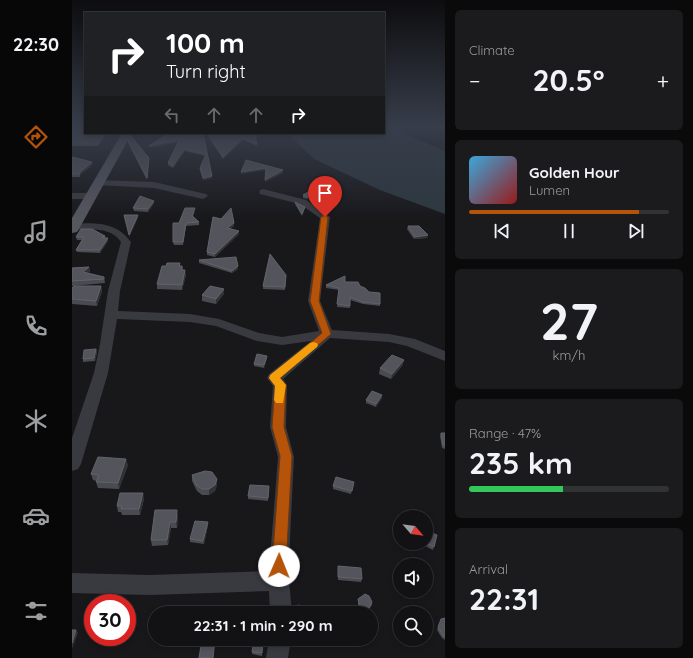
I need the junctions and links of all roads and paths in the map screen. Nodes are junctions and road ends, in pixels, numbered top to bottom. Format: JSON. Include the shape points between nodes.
{"nodes":[{"id":1,"x":113,"y":158,"type":"edge"},
{"id":2,"x":99,"y":183,"type":"junction"},
{"id":3,"x":263,"y":192,"type":"dead end"},
{"id":4,"x":72,"y":196,"type":"edge"},
{"id":5,"x":90,"y":196,"type":"junction"},
{"id":6,"x":203,"y":196,"type":"dead end"},
{"id":7,"x":72,"y":228,"type":"edge"},
{"id":8,"x":111,"y":316,"type":"junction"},
{"id":9,"x":327,"y":334,"type":"junction"},
{"id":10,"x":445,"y":356,"type":"edge"},
{"id":11,"x":72,"y":464,"type":"edge"},
{"id":12,"x":279,"y":580,"type":"junction"},
{"id":13,"x":72,"y":583,"type":"edge"},
{"id":14,"x":281,"y":606,"type":"edge"},
{"id":15,"x":279,"y":646,"type":"edge"},
{"id":16,"x":277,"y":658,"type":"edge"}],
"edges":[{"from":1,"to":2,"type":"main road"},
{"from":2,"to":5,"type":"main road"},
{"from":2,"to":6,"type":"street","via":[[154,185]]},
{"from":3,"to":9,"type":"street","via":[[303,202],[325,217],[314,301]]},
{"from":4,"to":5,"type":"street"},
{"from":5,"to":7,"type":"main road"},
{"from":7,"to":8,"type":"street","via":[[95,227],[115,230],[126,242],[114,291]]},
{"from":8,"to":9,"type":"street","via":[[190,318],[219,323],[251,335],[282,341]]},
{"from":8,"to":11,"type":"street","via":[[101,373]]},
{"from":9,"to":10,"type":"street","via":[[389,338],[410,342]]},
{"from":9,"to":12,"type":"street","via":[[274,378],[280,385],[278,427],[286,456]]},
{"from":12,"to":13,"type":"street","via":[[219,584]]},
{"from":12,"to":14,"type":"street"},
{"from":15,"to":16,"type":"street"}]}
